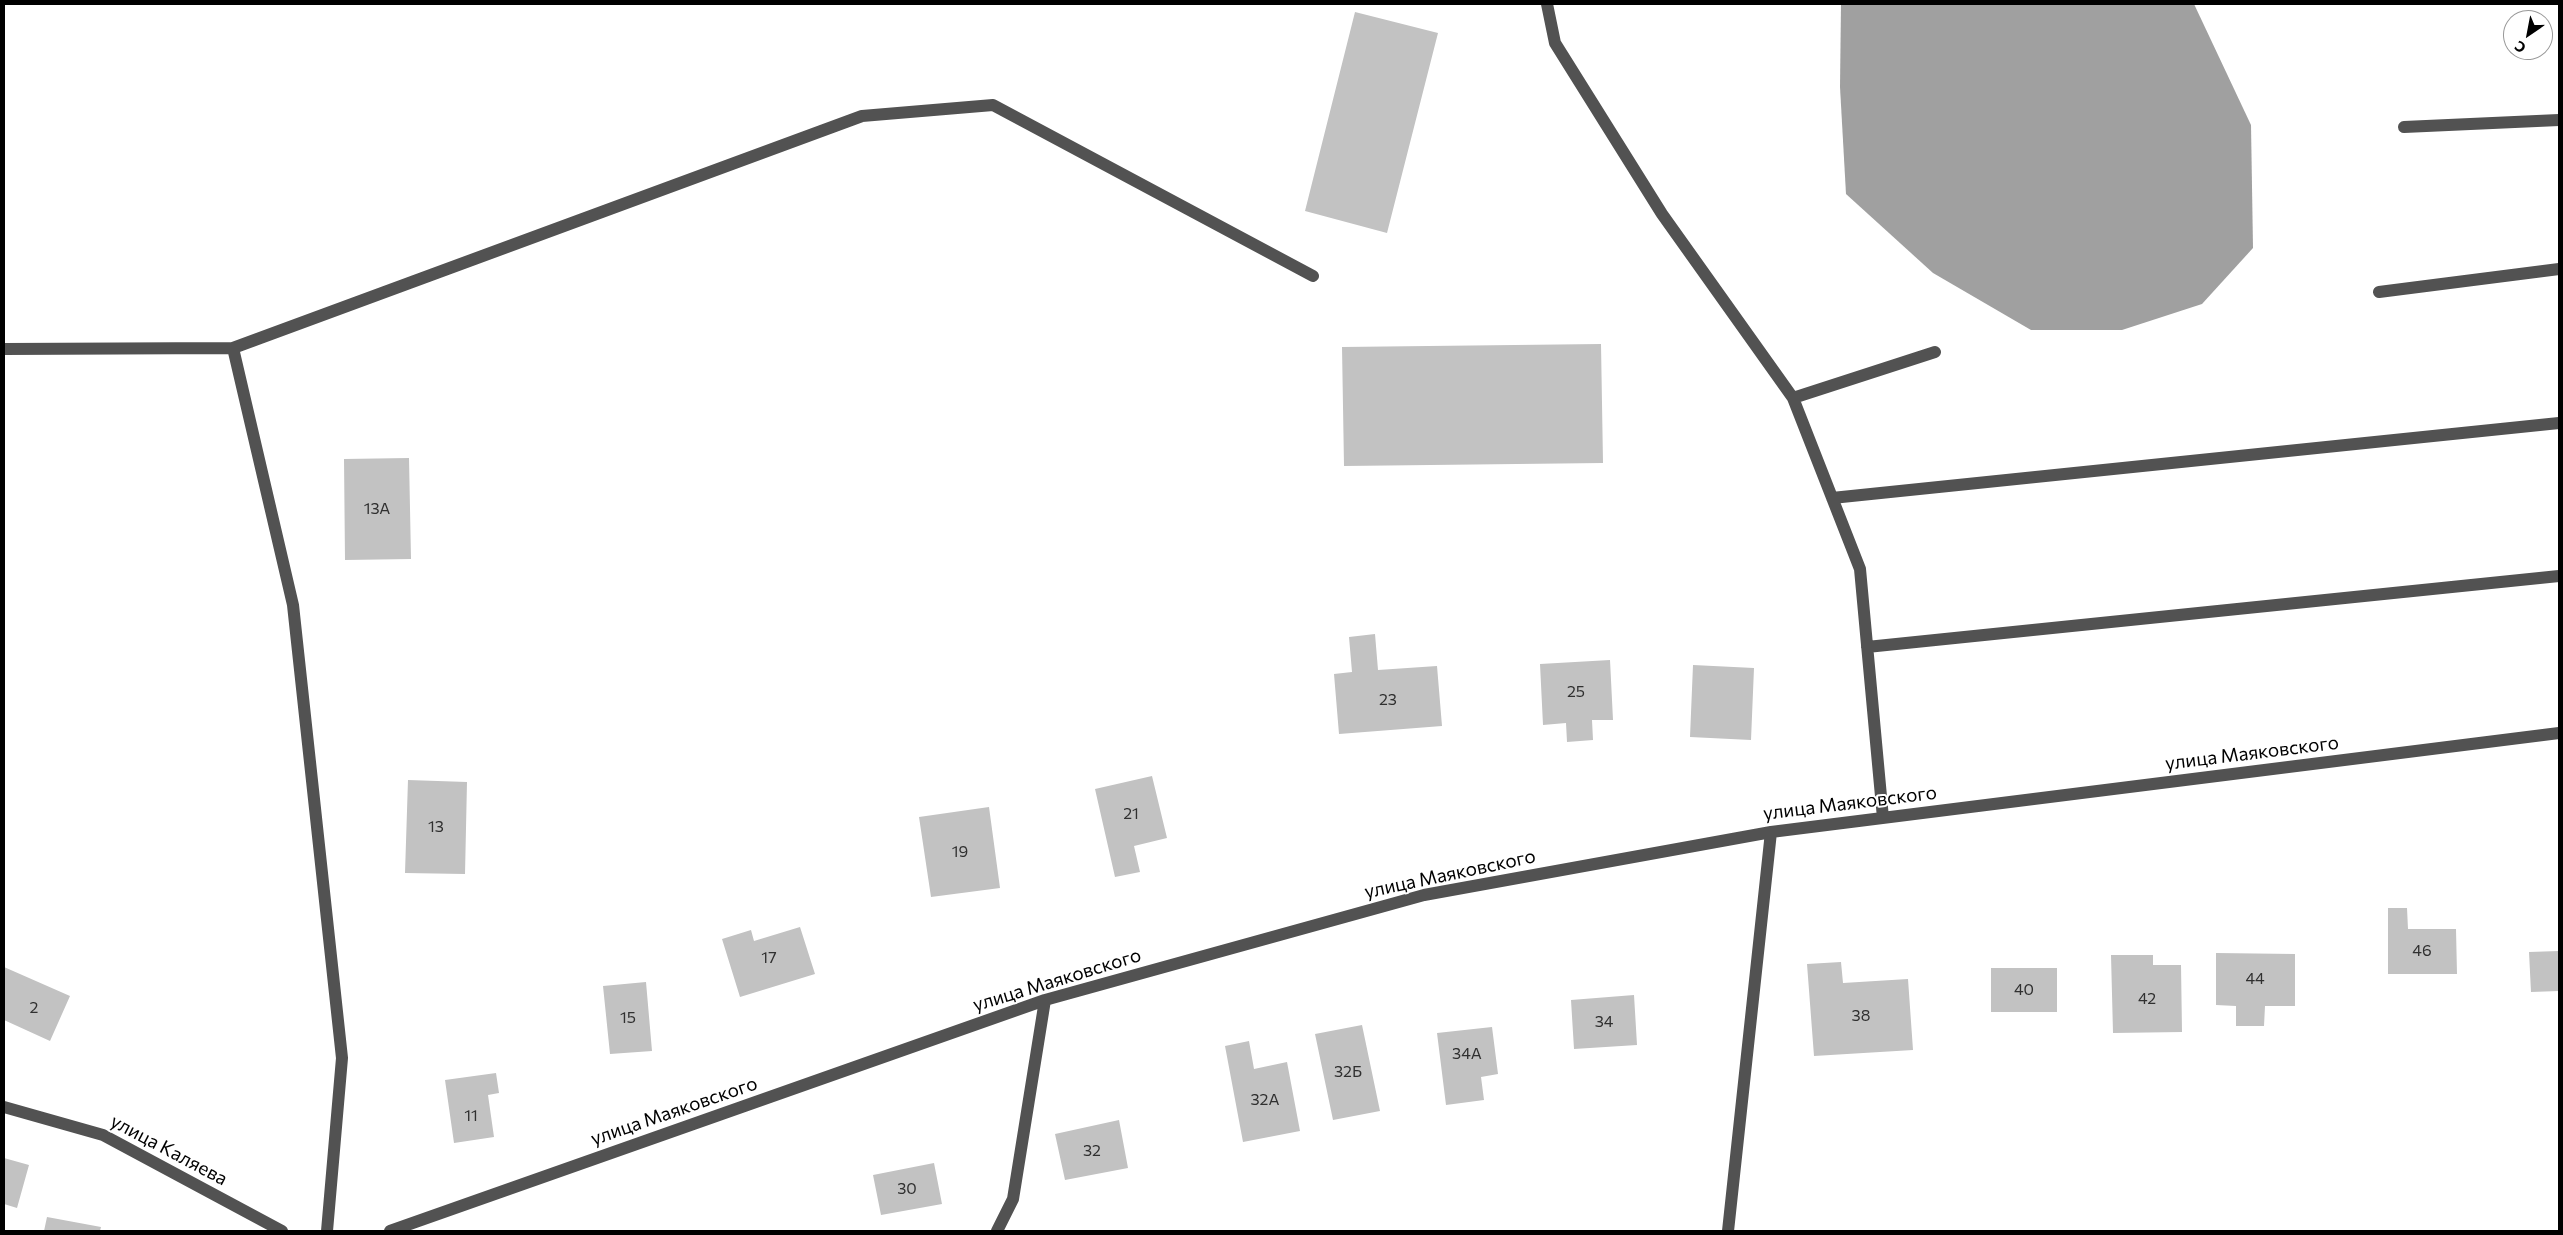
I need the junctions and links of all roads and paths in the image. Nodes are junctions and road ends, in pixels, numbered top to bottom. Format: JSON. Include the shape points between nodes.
{"nodes":[{"id":1,"x":1547,"y":4,"type":"edge"},
{"id":2,"x":2559,"y":120,"type":"edge"},
{"id":3,"x":2404,"y":127,"type":"dead end"},
{"id":4,"x":2559,"y":269,"type":"edge"},
{"id":5,"x":1313,"y":276,"type":"dead end"},
{"id":6,"x":2379,"y":292,"type":"dead end"},
{"id":7,"x":233,"y":348,"type":"junction"},
{"id":8,"x":4,"y":349,"type":"edge"},
{"id":9,"x":1935,"y":352,"type":"dead end"},
{"id":10,"x":1793,"y":398,"type":"junction"},
{"id":11,"x":2559,"y":424,"type":"edge"},
{"id":12,"x":1832,"y":498,"type":"junction"},
{"id":13,"x":2559,"y":576,"type":"edge"},
{"id":14,"x":1867,"y":647,"type":"junction"},
{"id":15,"x":2559,"y":733,"type":"edge"},
{"id":16,"x":1883,"y":818,"type":"junction"},
{"id":17,"x":1771,"y":832,"type":"junction"},
{"id":18,"x":1045,"y":1000,"type":"junction"},
{"id":19,"x":4,"y":1107,"type":"edge"},
{"id":20,"x":282,"y":1231,"type":"edge"},
{"id":21,"x":327,"y":1231,"type":"edge"},
{"id":22,"x":390,"y":1231,"type":"edge"},
{"id":23,"x":997,"y":1231,"type":"edge"},
{"id":24,"x":1728,"y":1231,"type":"edge"}],
"edges":[{"from":1,"to":10,"type":"street","via":[[1555,44],[1662,214]]},
{"from":2,"to":3,"type":"street"},
{"from":4,"to":6,"type":"street"},
{"from":5,"to":7,"type":"street","via":[[993,106],[862,116]]},
{"from":7,"to":8,"type":"street"},
{"from":7,"to":21,"type":"street","via":[[292,605],[340,1048]]},
{"from":9,"to":10,"type":"street"},
{"from":10,"to":12,"type":"street"},
{"from":11,"to":12,"type":"street"},
{"from":12,"to":14,"type":"street","via":[[1860,569]]},
{"from":13,"to":14,"type":"street"},
{"from":14,"to":16,"type":"street"},
{"from":15,"to":16,"type":"street","name":"улица Маяковского"},
{"from":16,"to":17,"type":"street","name":"улица Маяковского"},
{"from":17,"to":18,"type":"street","name":"улица Маяковского","via":[[1424,895]]},
{"from":17,"to":24,"type":"street"},
{"from":18,"to":22,"type":"street","name":"улица Маяковского"},
{"from":18,"to":23,"type":"street","via":[[1013,1198]]},
{"from":19,"to":20,"type":"street","name":"улица Каляева","via":[[104,1135]]}]}
